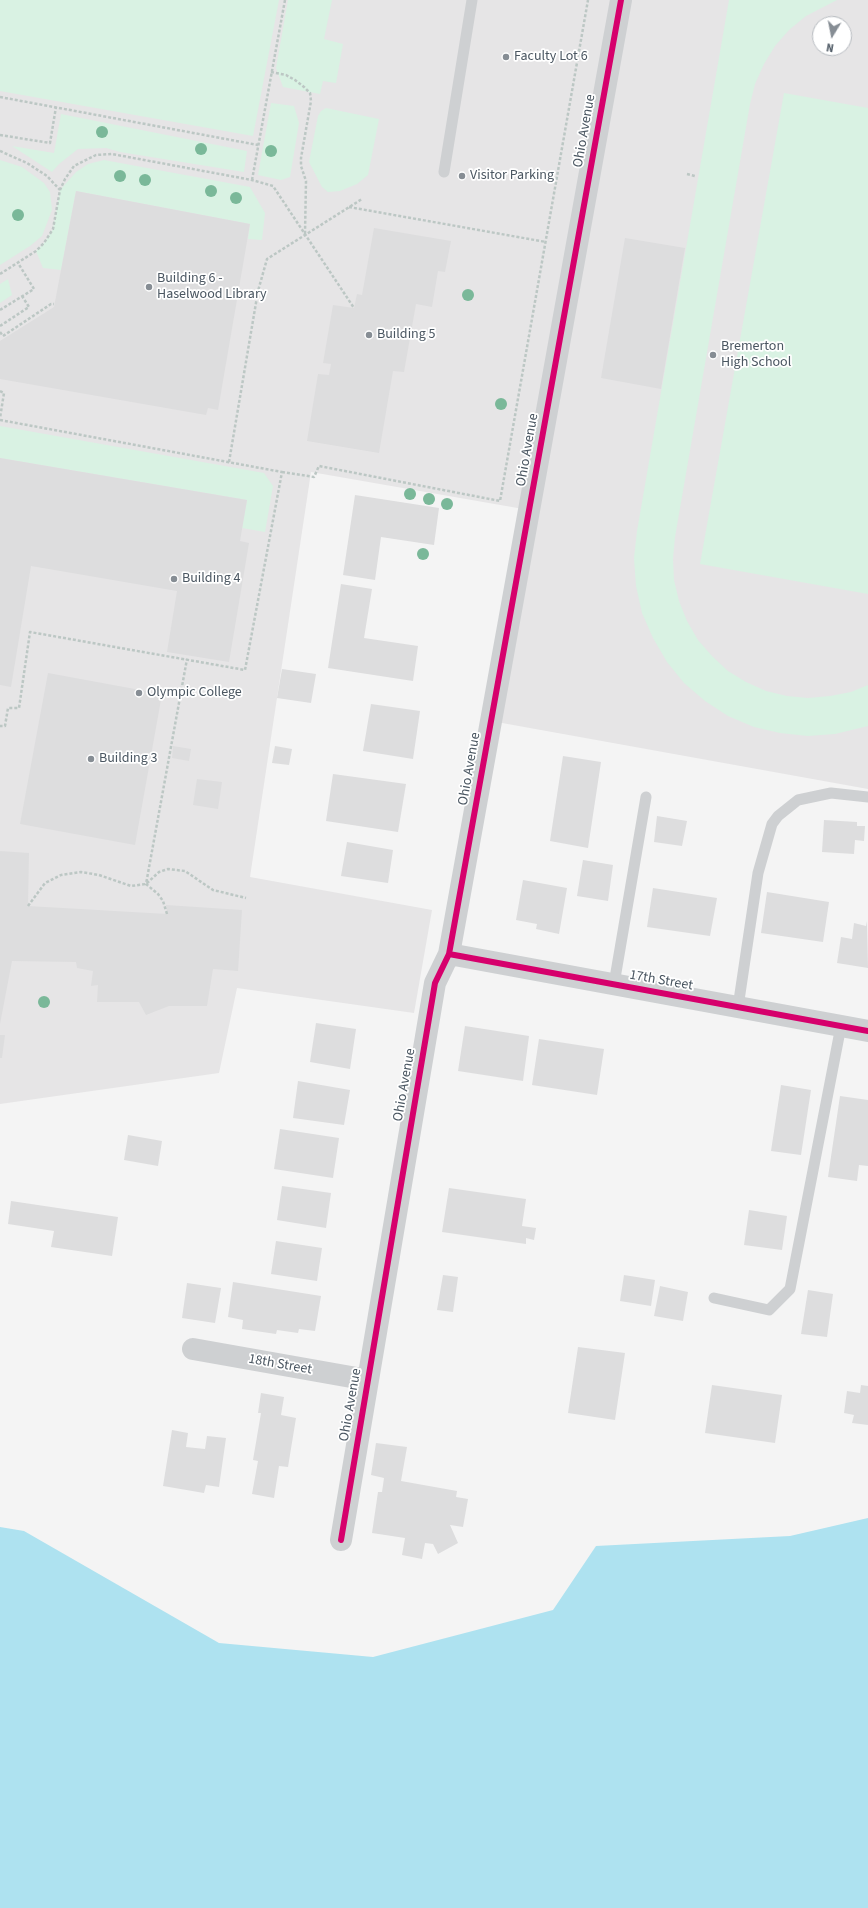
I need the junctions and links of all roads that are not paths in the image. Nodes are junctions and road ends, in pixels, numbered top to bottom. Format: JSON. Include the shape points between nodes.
{"nodes":[{"id":1,"x":472,"y":0,"type":"edge"},
{"id":2,"x":621,"y":0,"type":"edge"},
{"id":3,"x":444,"y":172,"type":"dead end"},
{"id":4,"x":646,"y":797,"type":"dead end"},
{"id":5,"x":868,"y":797,"type":"edge"},
{"id":6,"x":450,"y":954,"type":"junction"},
{"id":7,"x":614,"y":984,"type":"junction"},
{"id":8,"x":738,"y":1007,"type":"junction"},
{"id":9,"x":841,"y":1026,"type":"junction"},
{"id":10,"x":868,"y":1031,"type":"edge"},
{"id":11,"x":714,"y":1298,"type":"dead end"},
{"id":12,"x":193,"y":1349,"type":"dead end"},
{"id":13,"x":368,"y":1380,"type":"junction"},
{"id":14,"x":341,"y":1540,"type":"dead end"}],
"edges":[{"from":1,"to":3,"type":"lane"},
{"from":2,"to":6,"type":"street","name":"Ohio Avenue"},
{"from":4,"to":7,"type":"lane"},
{"from":5,"to":8,"type":"lane","via":[[830,793],[798,800],[772,824],[758,874]]},
{"from":6,"to":7,"type":"street","name":"17th Street"},
{"from":6,"to":13,"type":"street","name":"Ohio Avenue","via":[[435,983]]},
{"from":7,"to":8,"type":"street","name":"17th Street"},
{"from":8,"to":9,"type":"street","name":"17th Street"},
{"from":9,"to":10,"type":"street","name":"17th Street"},
{"from":9,"to":11,"type":"lane","via":[[790,1289],[769,1310]]},
{"from":12,"to":13,"type":"street","name":"18th Street"},
{"from":13,"to":14,"type":"street","name":"Ohio Avenue"}]}
